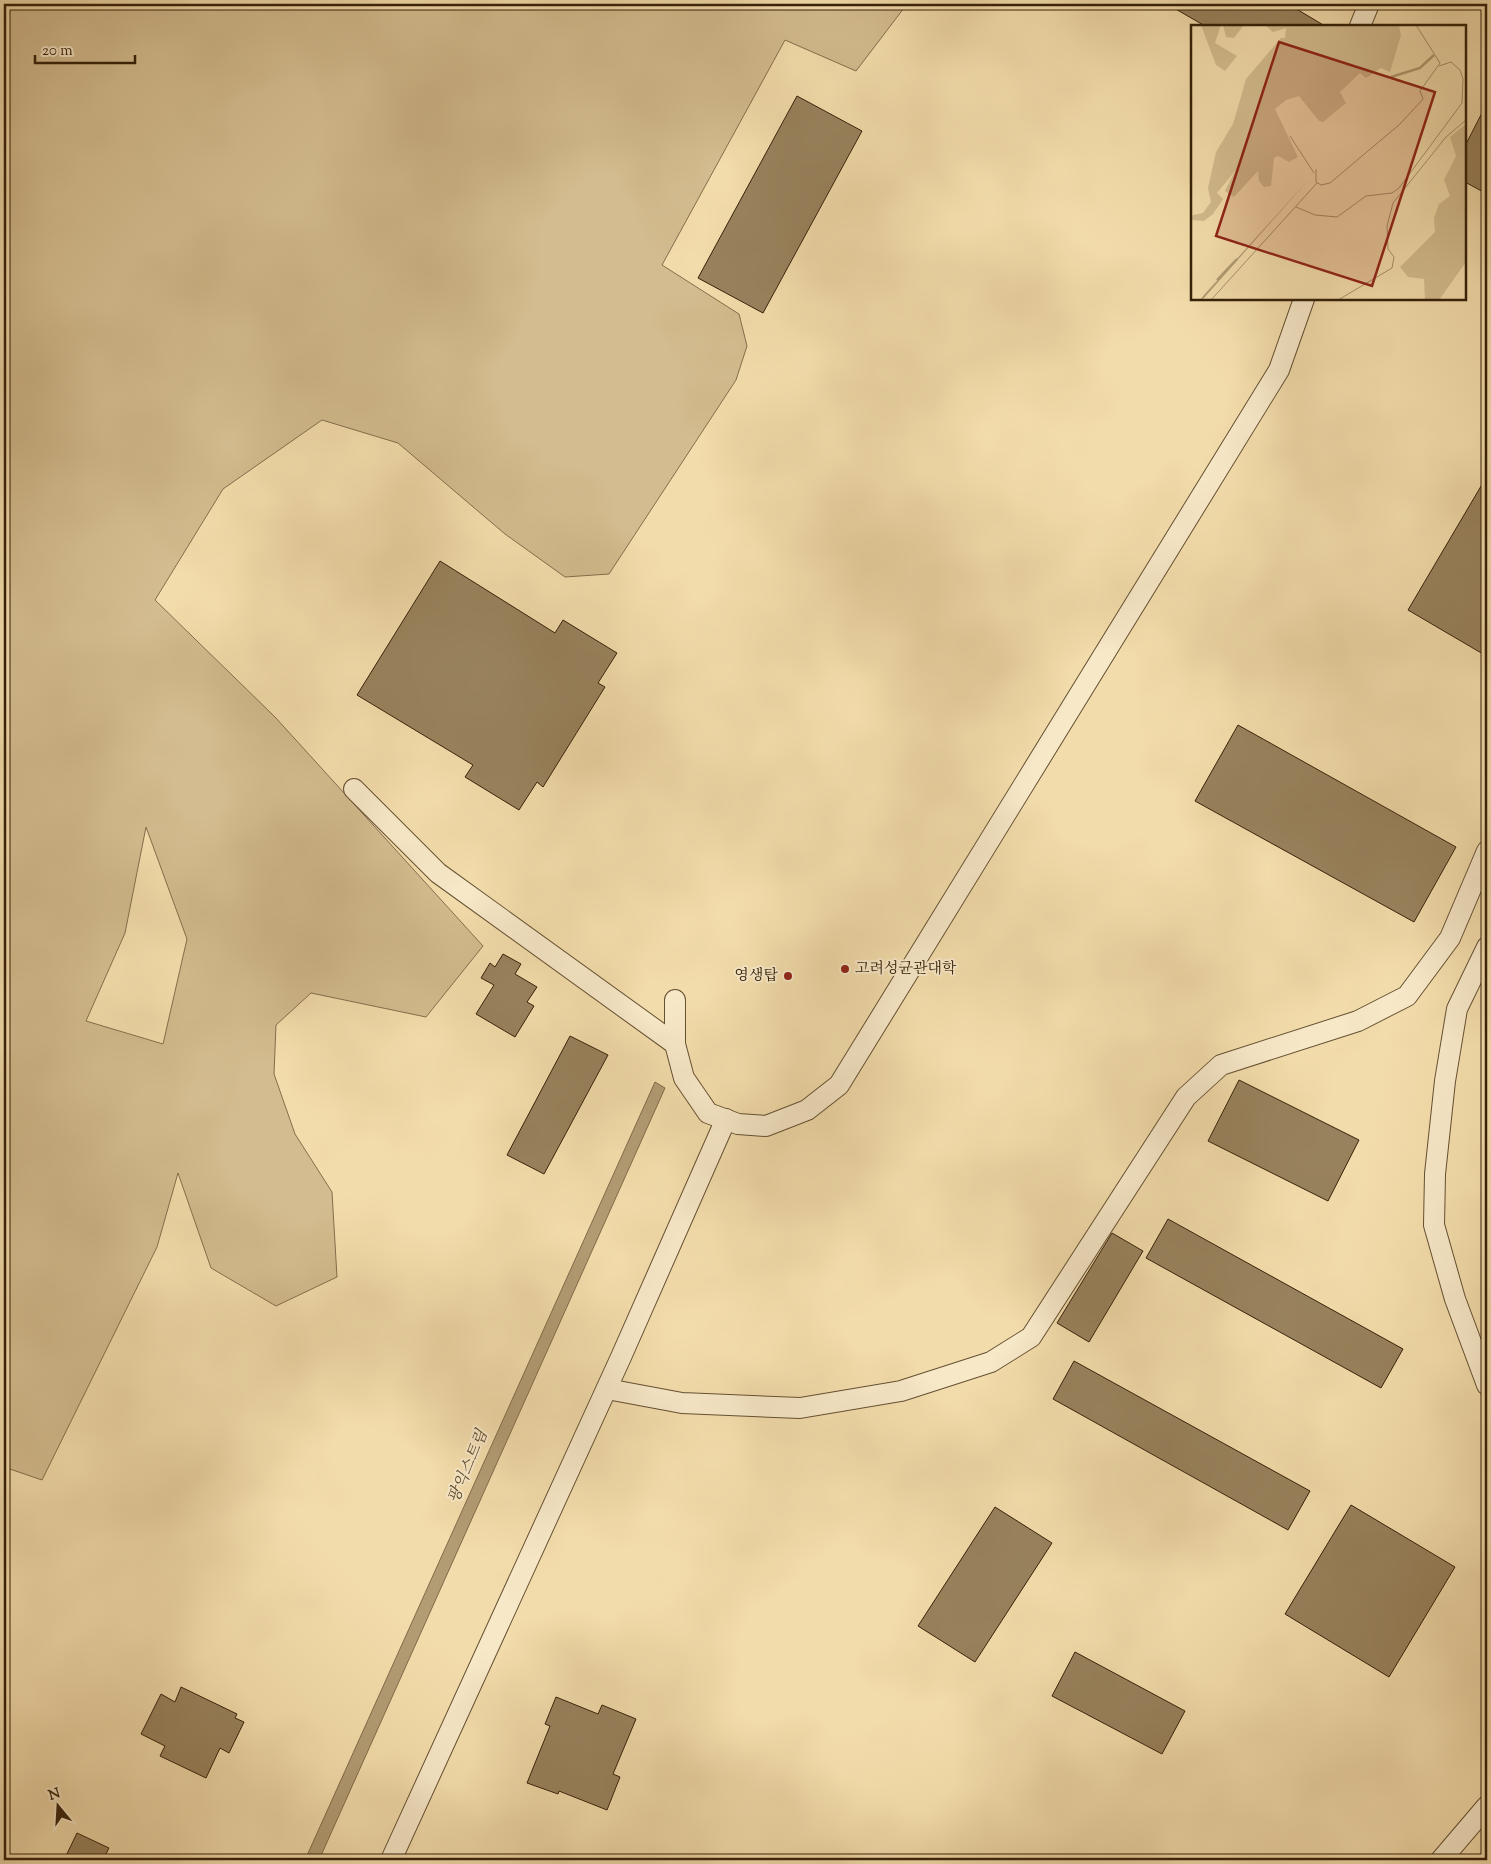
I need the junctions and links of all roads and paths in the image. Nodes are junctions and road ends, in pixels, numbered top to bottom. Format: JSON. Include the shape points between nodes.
{"nodes":[{"id":1,"x":1369,"y":4,"type":"edge"},
{"id":2,"x":1360,"y":25,"type":"edge"},
{"id":3,"x":1304,"y":300,"type":"edge"},
{"id":4,"x":354,"y":789,"type":"dead end"},
{"id":5,"x":1487,"y":851,"type":"edge"},
{"id":6,"x":1487,"y":947,"type":"edge"},
{"id":7,"x":675,"y":1000,"type":"dead end"},
{"id":8,"x":675,"y":1044,"type":"junction"},
{"id":9,"x":726,"y":1119,"type":"junction"},
{"id":10,"x":1487,"y":1384,"type":"edge"},
{"id":11,"x":607,"y":1389,"type":"junction"},
{"id":12,"x":1487,"y":1806,"type":"edge"},
{"id":13,"x":391,"y":1860,"type":"edge"},
{"id":14,"x":1441,"y":1860,"type":"edge"}],
"edges":[{"from":1,"to":2,"type":"lane"},
{"from":3,"to":9,"type":"lane","via":[[1279,370],[839,1085],[807,1110],[766,1126],[738,1124]]},
{"from":4,"to":8,"type":"lane","via":[[438,873]]},
{"from":5,"to":11,"type":"lane","via":[[1450,938],[1407,996],[1358,1021],[1221,1065],[1186,1097],[1031,1337],[991,1362],[901,1392],[800,1408],[682,1403]]},
{"from":6,"to":10,"type":"lane","via":[[1457,1009],[1436,1165],[1434,1225],[1455,1299]]},
{"from":7,"to":8,"type":"lane"},
{"from":8,"to":9,"type":"lane","via":[[684,1078],[708,1113]]},
{"from":9,"to":11,"type":"lane"},
{"from":11,"to":13,"type":"lane"},
{"from":12,"to":14,"type":"lane"}]}
